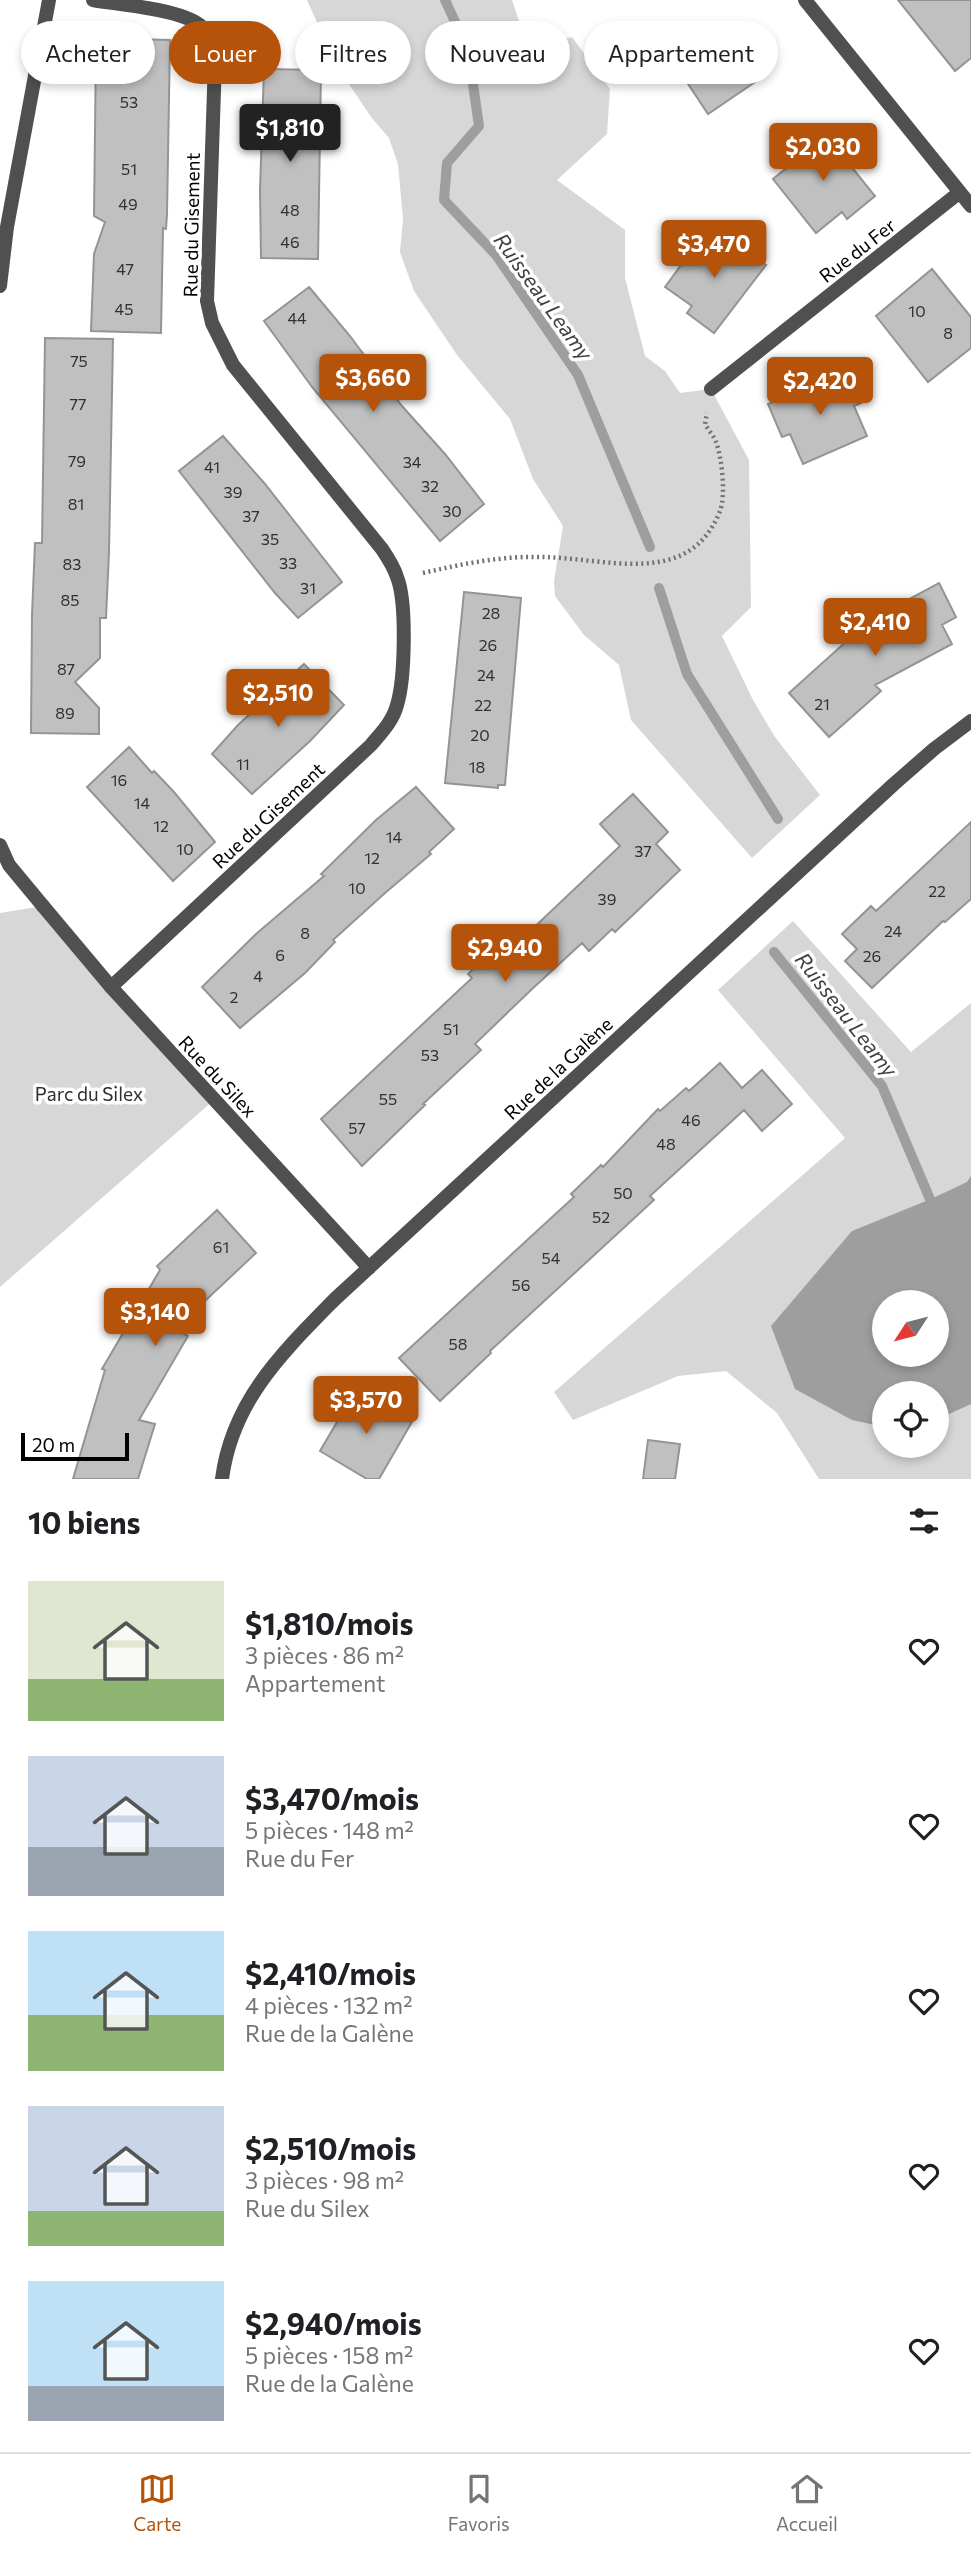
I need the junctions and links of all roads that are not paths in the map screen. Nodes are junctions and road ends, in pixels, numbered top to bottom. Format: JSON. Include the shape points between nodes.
{"nodes":[{"id":1,"x":49,"y":0,"type":"edge"},
{"id":2,"x":93,"y":0,"type":"edge"},
{"id":3,"x":804,"y":0,"type":"edge"},
{"id":4,"x":960,"y":192,"type":"junction"},
{"id":5,"x":971,"y":206,"type":"edge"},
{"id":6,"x":0,"y":286,"type":"edge"},
{"id":7,"x":711,"y":389,"type":"road end"},
{"id":8,"x":971,"y":722,"type":"edge"},
{"id":9,"x":0,"y":845,"type":"edge"},
{"id":10,"x":111,"y":987,"type":"junction"},
{"id":11,"x":369,"y":1268,"type":"junction"},
{"id":12,"x":222,"y":1479,"type":"edge"}],
"edges":[{"from":1,"to":6,"type":"street"},
{"from":2,"to":10,"type":"street","name":"Rue du Gisement","via":[[183,16],[205,30],[215,60],[207,301],[212,323],[233,365],[382,548],[398,578],[403,614],[401,681],[397,706],[387,726],[371,746]]},
{"from":3,"to":4,"type":"street"},
{"from":4,"to":5,"type":"street"},
{"from":4,"to":7,"type":"street","name":"Rue du Fer"},
{"from":8,"to":11,"type":"street","name":"Rue de la Galène","via":[[904,775]]},
{"from":9,"to":10,"type":"street","name":"Rue du Silex","via":[[9,865]]},
{"from":10,"to":11,"type":"street","name":"Rue du Silex"},
{"from":11,"to":12,"type":"street","name":"Rue de la Galène","via":[[303,1331],[246,1403],[230,1437]]}]}
